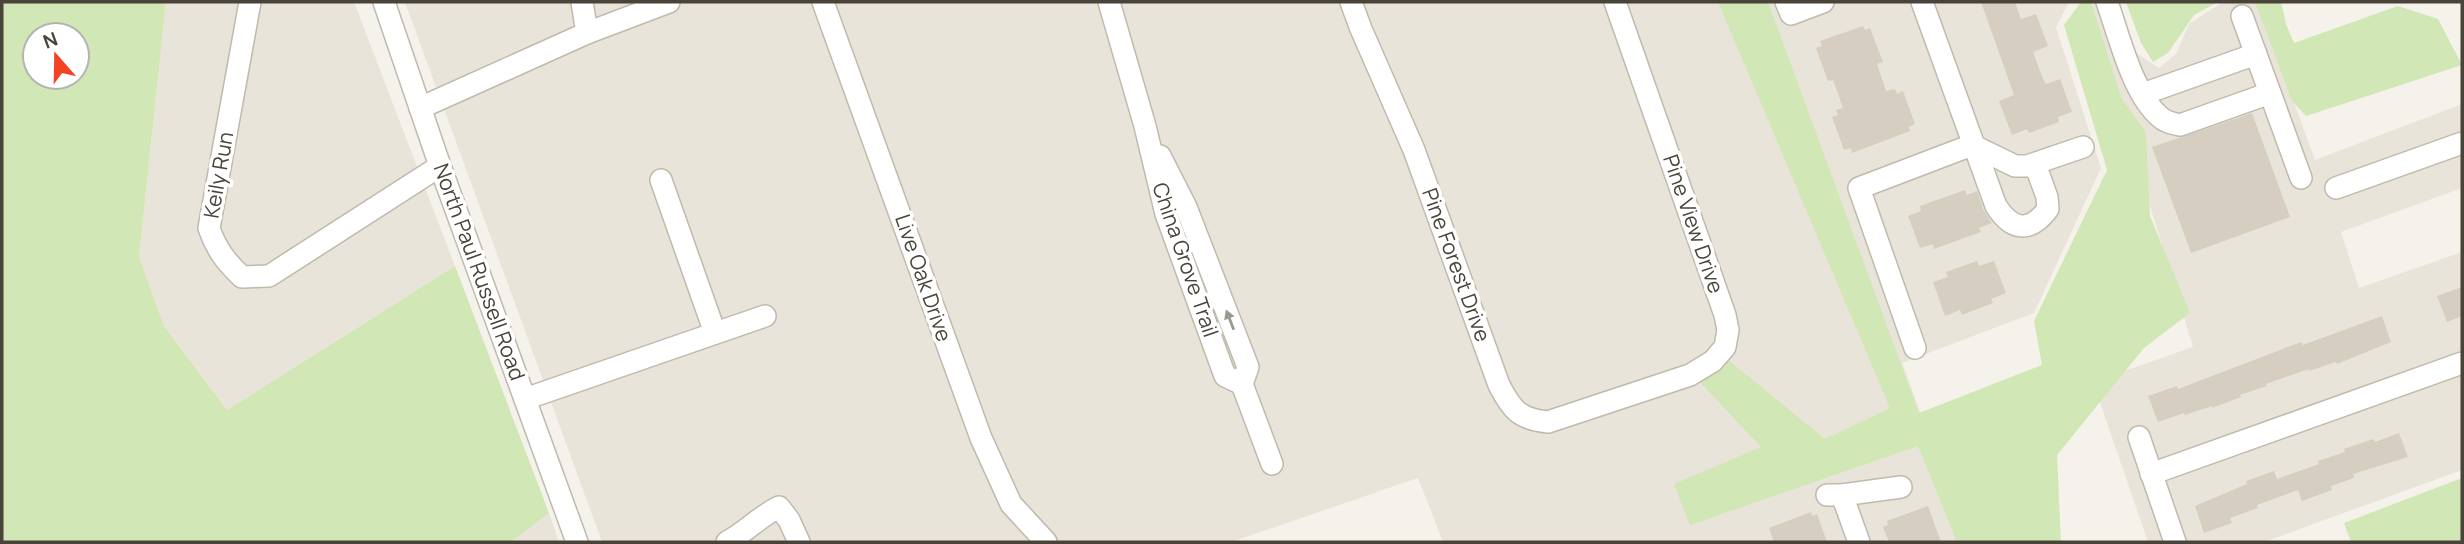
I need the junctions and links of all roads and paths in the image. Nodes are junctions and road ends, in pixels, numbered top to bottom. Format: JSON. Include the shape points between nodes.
{"nodes":[{"id":1,"x":250,"y":2,"type":"edge"},
{"id":2,"x":384,"y":2,"type":"edge"},
{"id":3,"x":582,"y":2,"type":"edge"},
{"id":4,"x":669,"y":2,"type":"edge"},
{"id":5,"x":823,"y":2,"type":"edge"},
{"id":6,"x":1110,"y":2,"type":"edge"},
{"id":7,"x":1351,"y":2,"type":"edge"},
{"id":8,"x":1615,"y":2,"type":"edge"},
{"id":9,"x":1786,"y":2,"type":"edge"},
{"id":10,"x":1823,"y":2,"type":"edge"},
{"id":11,"x":1922,"y":2,"type":"edge"},
{"id":12,"x":2107,"y":2,"type":"edge"},
{"id":13,"x":2242,"y":16,"type":"dead end"},
{"id":14,"x":587,"y":33,"type":"junction"},
{"id":15,"x":2256,"y":54,"type":"junction"},
{"id":16,"x":2270,"y":93,"type":"junction"},
{"id":17,"x":2143,"y":94,"type":"junction"},
{"id":18,"x":420,"y":108,"type":"junction"},
{"id":19,"x":2462,"y":143,"type":"edge"},
{"id":20,"x":1972,"y":145,"type":"junction"},
{"id":21,"x":2083,"y":147,"type":"dead end"},
{"id":22,"x":2035,"y":164,"type":"junction"},
{"id":23,"x":440,"y":166,"type":"junction"},
{"id":24,"x":2301,"y":178,"type":"dead end"},
{"id":25,"x":660,"y":180,"type":"dead end"},
{"id":26,"x":2336,"y":188,"type":"dead end"},
{"id":27,"x":765,"y":316,"type":"dead end"},
{"id":28,"x":715,"y":333,"type":"junction"},
{"id":29,"x":1915,"y":348,"type":"dead end"},
{"id":30,"x":2462,"y":363,"type":"edge"},
{"id":31,"x":1633,"y":395,"type":"joint"},
{"id":32,"x":525,"y":399,"type":"junction"},
{"id":33,"x":2139,"y":437,"type":"dead end"},
{"id":34,"x":1272,"y":464,"type":"dead end"},
{"id":35,"x":2151,"y":474,"type":"junction"},
{"id":36,"x":1901,"y":487,"type":"dead end"},
{"id":37,"x":577,"y":542,"type":"edge"},
{"id":38,"x":727,"y":542,"type":"edge"},
{"id":39,"x":799,"y":542,"type":"edge"},
{"id":40,"x":1046,"y":542,"type":"edge"},
{"id":41,"x":1859,"y":542,"type":"edge"},
{"id":42,"x":2175,"y":542,"type":"edge"}],
"edges":[{"from":1,"to":23,"type":"street","name":"Keily Run","via":[[209,228],[215,246],[242,277],[269,276]]},
{"from":2,"to":18,"type":"street","name":"North Paul Russell Road"},
{"from":3,"to":14,"type":"street"},
{"from":4,"to":14,"type":"street"},
{"from":5,"to":40,"type":"street","name":"Live Oak Drive","via":[[981,438],[1011,504]]},
{"from":6,"to":34,"type":"street","name":"China Grove Trail","via":[[1166,214],[1225,376],[1242,384]]},
{"from":7,"to":31,"type":"street","name":"Pine Forest Drive","via":[[1414,150],[1508,403],[1530,420],[1548,422]]},
{"from":8,"to":31,"type":"street","name":"Pine View Drive","via":[[1728,330],[1725,347],[1713,362]]},
{"from":9,"to":10,"type":"street","via":[[1791,14]]},
{"from":11,"to":20,"type":"street"},
{"from":12,"to":17,"type":"street"},
{"from":13,"to":15,"type":"street"},
{"from":14,"to":18,"type":"street"},
{"from":15,"to":16,"type":"street"},
{"from":15,"to":17,"type":"street"},
{"from":16,"to":17,"type":"street","via":[[2180,125],[2159,116]]},
{"from":16,"to":24,"type":"street"},
{"from":18,"to":23,"type":"street","name":"North Paul Russell Road"},
{"from":19,"to":26,"type":"street"},
{"from":20,"to":22,"type":"street","via":[[2015,166]]},
{"from":20,"to":22,"type":"street","via":[[1996,206],[2018,225],[2039,221],[2048,209]]},
{"from":20,"to":29,"type":"street","via":[[1859,188]]},
{"from":21,"to":22,"type":"street"},
{"from":23,"to":32,"type":"street","name":"North Paul Russell Road"},
{"from":25,"to":28,"type":"street"},
{"from":27,"to":28,"type":"street"},
{"from":28,"to":32,"type":"street"},
{"from":30,"to":35,"type":"street"},
{"from":32,"to":37,"type":"street","name":"North Paul Russell Road"},
{"from":33,"to":35,"type":"street"},
{"from":35,"to":42,"type":"street"},
{"from":36,"to":41,"type":"street","via":[[1834,495]]},
{"from":38,"to":39,"type":"street","via":[[779,507]]}]}
